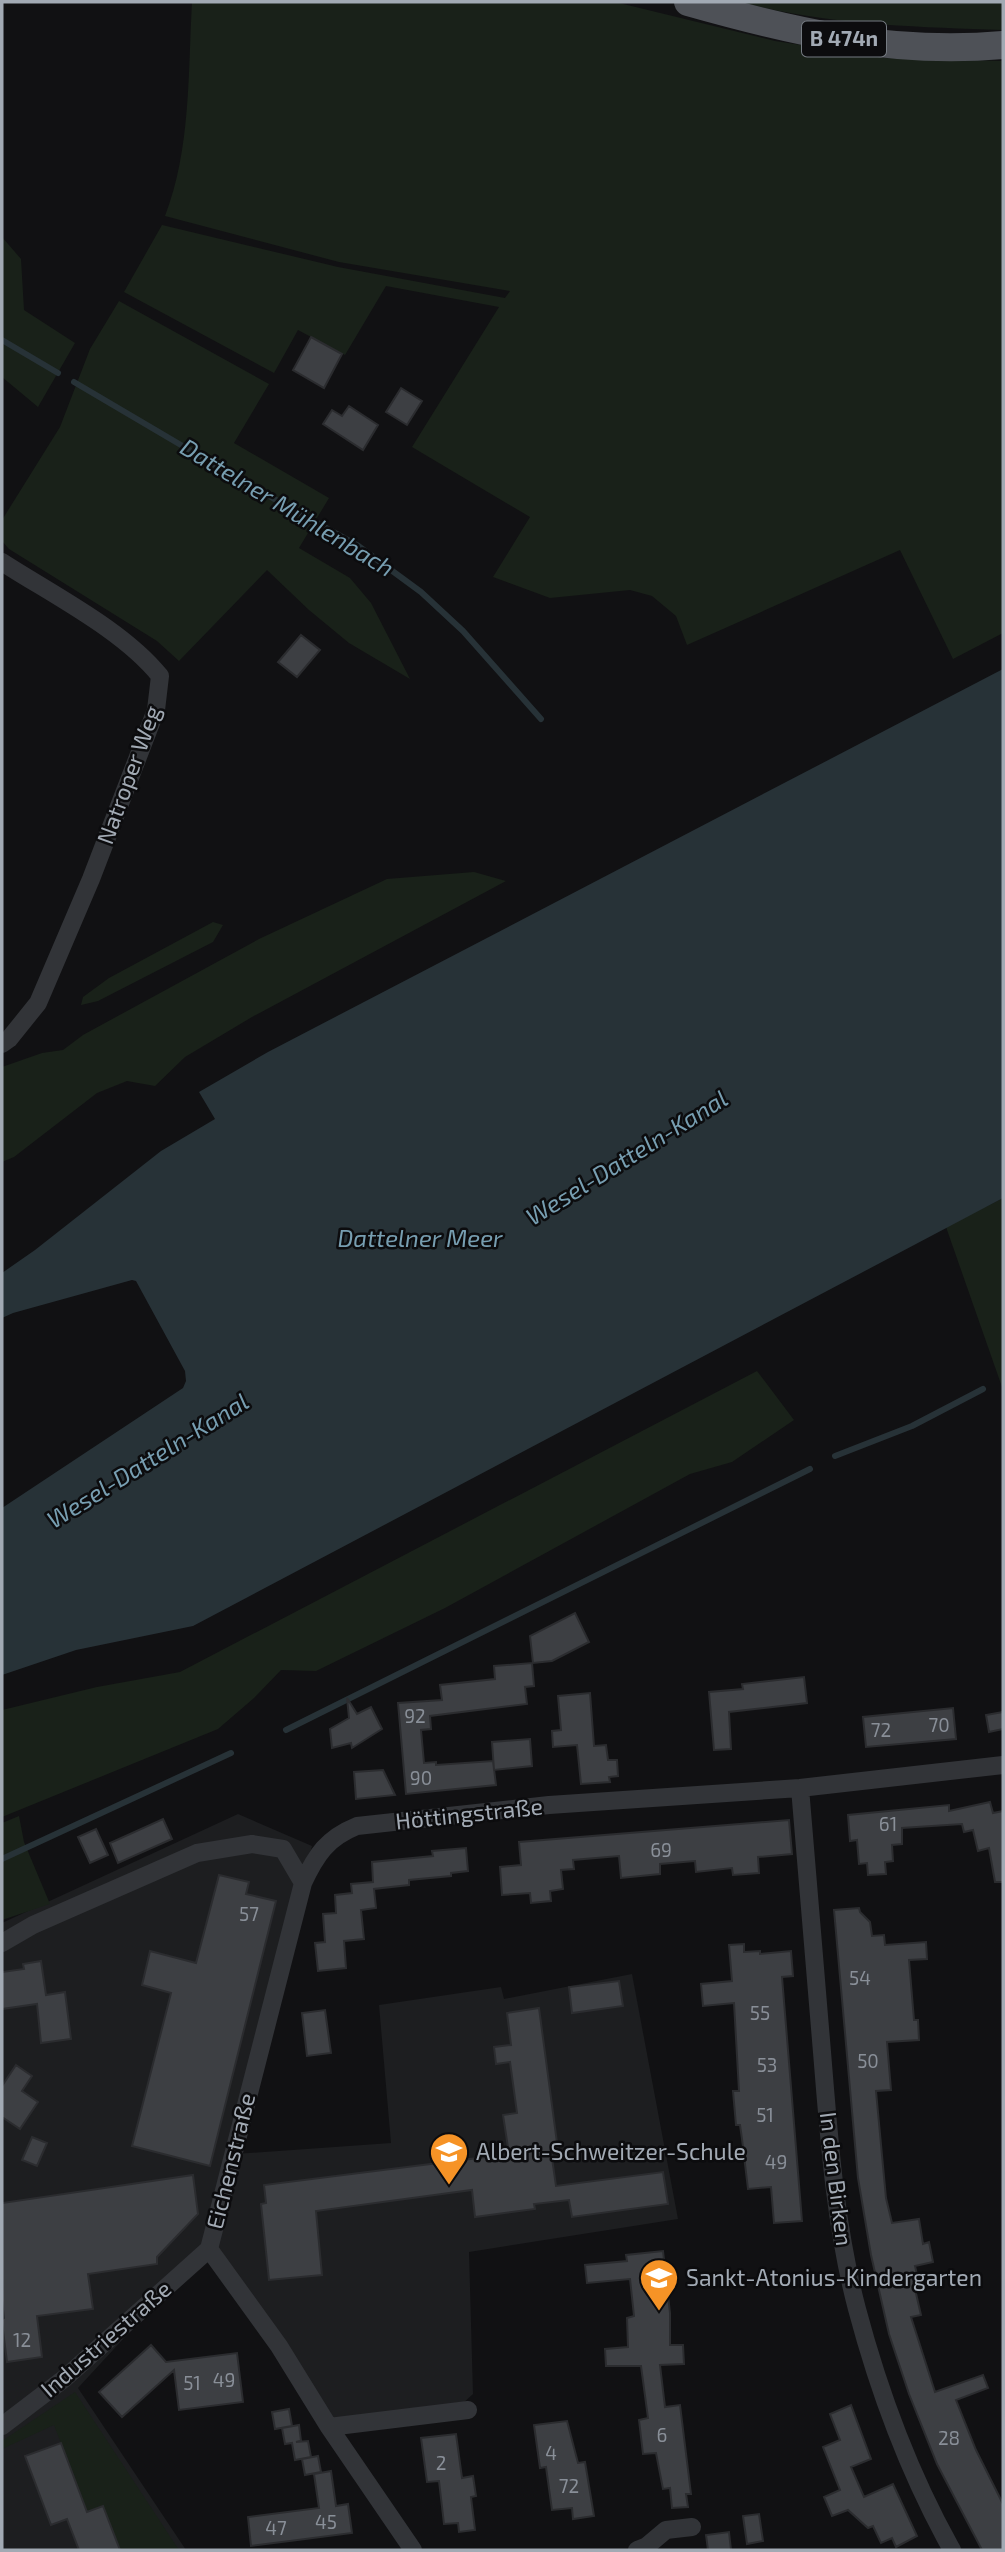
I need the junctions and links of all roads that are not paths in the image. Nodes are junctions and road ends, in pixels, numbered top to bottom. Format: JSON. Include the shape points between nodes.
{"nodes":[{"id":1,"x":688,"y":2,"type":"edge"},
{"id":2,"x":1003,"y":45,"type":"edge"},
{"id":3,"x":2,"y":562,"type":"edge"},
{"id":4,"x":2,"y":1044,"type":"edge"},
{"id":5,"x":1003,"y":1765,"type":"edge"},
{"id":6,"x":800,"y":1788,"type":"junction"},
{"id":7,"x":303,"y":1883,"type":"junction"},
{"id":8,"x":2,"y":1942,"type":"edge"},
{"id":9,"x":209,"y":2249,"type":"junction"},
{"id":10,"x":468,"y":2410,"type":"dead end"},
{"id":11,"x":2,"y":2426,"type":"edge"},
{"id":12,"x":329,"y":2427,"type":"junction"},
{"id":13,"x":692,"y":2527,"type":"dead end"},
{"id":14,"x":413,"y":2550,"type":"edge"},
{"id":15,"x":637,"y":2550,"type":"edge"},
{"id":16,"x":952,"y":2550,"type":"edge"}],
"edges":[{"from":1,"to":2,"type":"main road","number":"B 474n","via":[[771,26],[859,42],[922,47]]},
{"from":3,"to":4,"type":"street","name":"Natroper Weg","via":[[110,631],[145,657],[160,677],[156,710],[38,1003]]},
{"from":5,"to":6,"type":"street","name":"Höttingstraße"},
{"from":6,"to":7,"type":"street","name":"Höttingstraße","via":[[548,1805],[357,1826],[338,1834],[315,1857]]},
{"from":6,"to":16,"type":"street","name":"In den Birken","via":[[829,2139],[845,2250],[857,2309],[894,2424]]},
{"from":7,"to":8,"type":"street","via":[[283,1849],[252,1844],[197,1853]]},
{"from":7,"to":9,"type":"street","name":"Eichenstraße"},
{"from":9,"to":11,"type":"street","name":"Industriestraße","via":[[65,2378]]},
{"from":9,"to":12,"type":"street","name":"Eichenstraße","via":[[279,2346]]},
{"from":10,"to":12,"type":"street"},
{"from":12,"to":14,"type":"street","name":"Eichenstraße"},
{"from":13,"to":15,"type":"street","via":[[666,2530]]}]}
